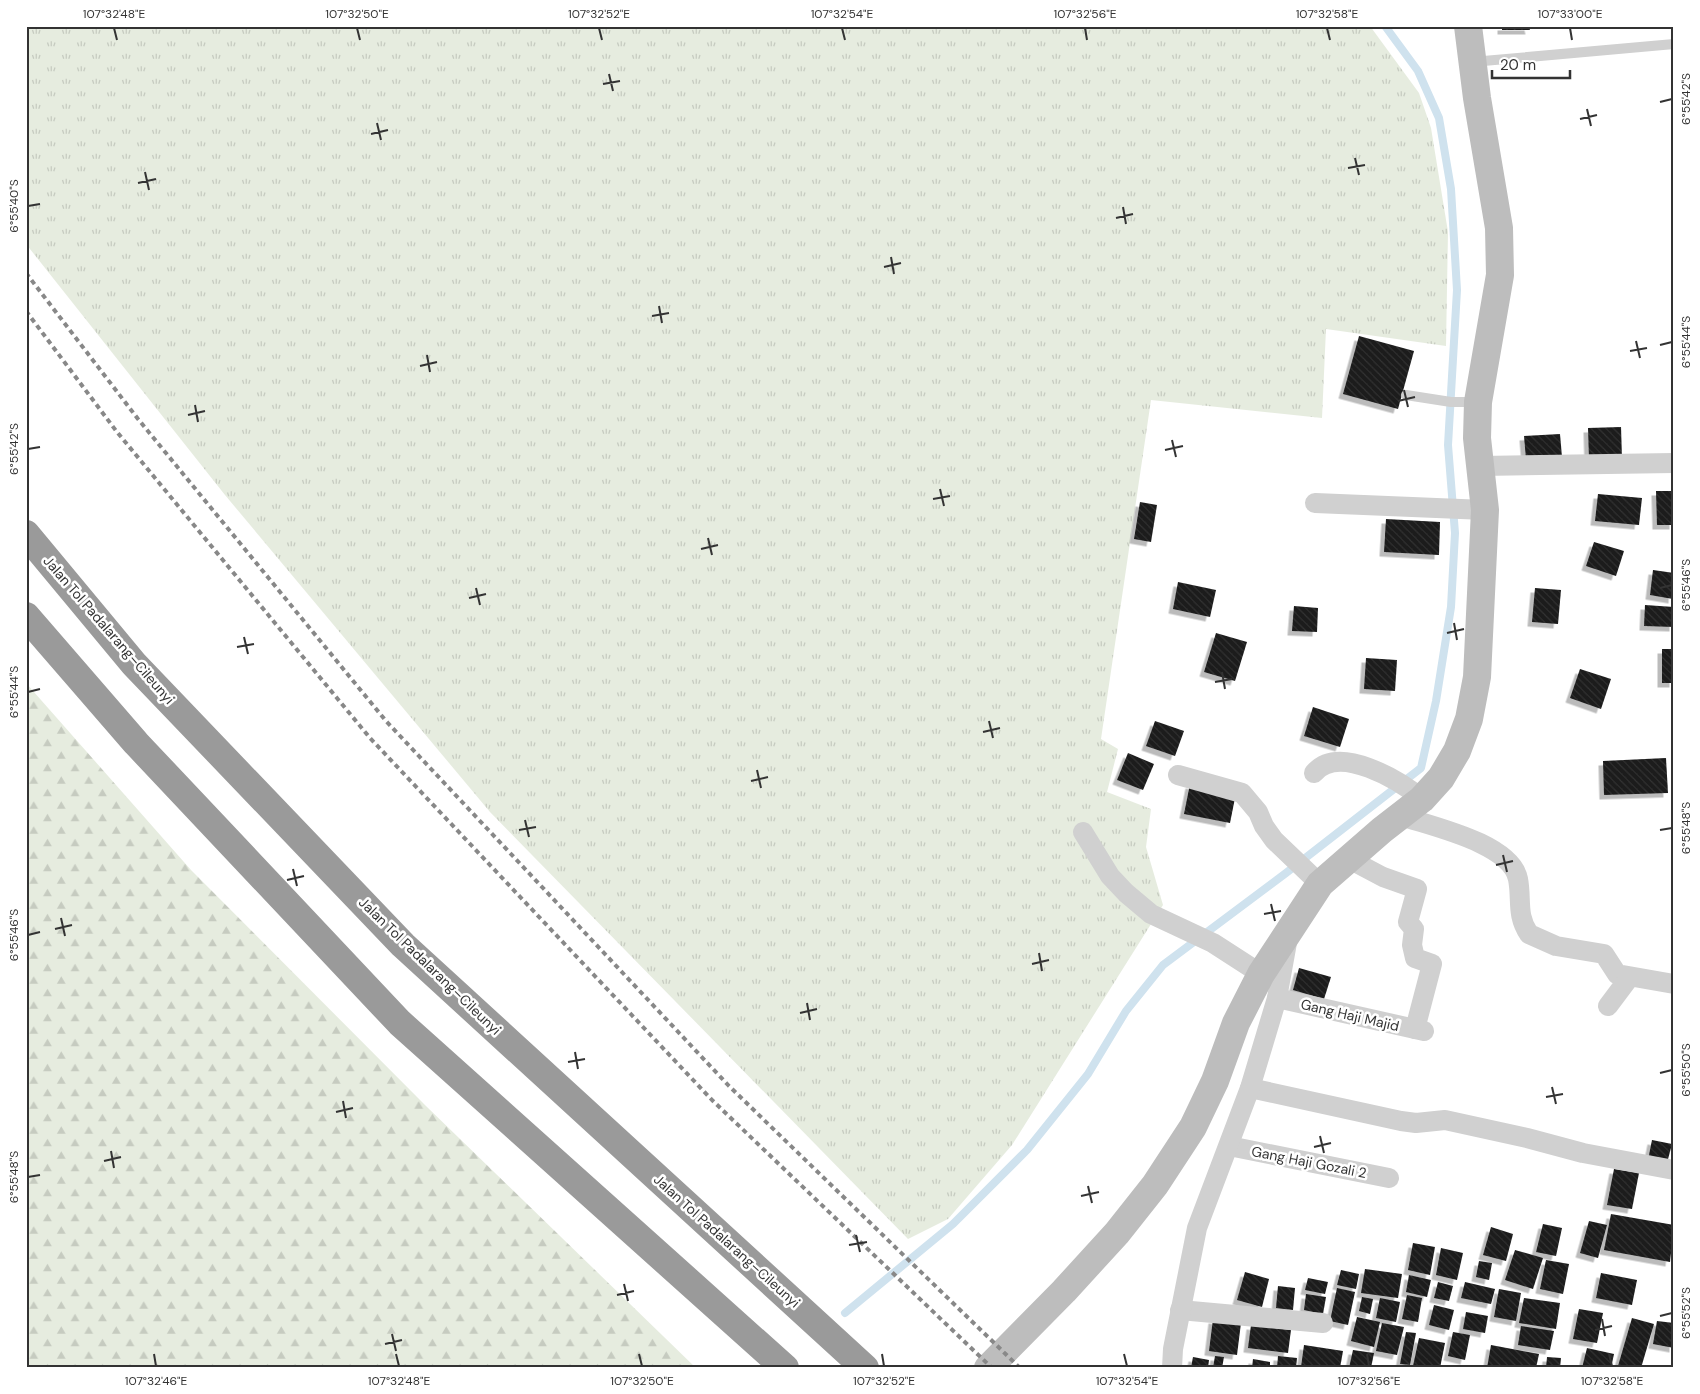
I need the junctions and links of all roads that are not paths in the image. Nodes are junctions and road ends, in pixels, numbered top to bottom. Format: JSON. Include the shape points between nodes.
{"nodes":[{"id":1,"x":1468,"y":26,"type":"edge"},
{"id":2,"x":1674,"y":44,"type":"edge"},
{"id":3,"x":1471,"y":62,"type":"junction"},
{"id":4,"x":1406,"y":395,"type":"dead end"},
{"id":5,"x":1478,"y":402,"type":"junction"},
{"id":6,"x":1674,"y":462,"type":"edge"},
{"id":7,"x":1481,"y":466,"type":"junction"},
{"id":8,"x":1314,"y":503,"type":"dead end"},
{"id":9,"x":1480,"y":510,"type":"junction"},
{"id":10,"x":26,"y":534,"type":"edge"},
{"id":11,"x":26,"y":616,"type":"edge"},
{"id":12,"x":1314,"y":773,"type":"dead end"},
{"id":13,"x":1178,"y":775,"type":"dead end"},
{"id":14,"x":1416,"y":794,"type":"junction"},
{"id":15,"x":1401,"y":816,"type":"junction"},
{"id":16,"x":1083,"y":832,"type":"dead end"},
{"id":17,"x":1349,"y":859,"type":"junction"},
{"id":18,"x":1312,"y":878,"type":"junction"},
{"id":19,"x":1289,"y":932,"type":"junction"},
{"id":20,"x":1260,"y":974,"type":"junction"},
{"id":21,"x":1629,"y":978,"type":"junction"},
{"id":22,"x":1674,"y":984,"type":"edge"},
{"id":23,"x":1277,"y":998,"type":"junction"},
{"id":24,"x":1608,"y":1006,"type":"dead end"},
{"id":25,"x":1250,"y":1088,"type":"junction"},
{"id":26,"x":1229,"y":1146,"type":"junction"},
{"id":27,"x":1674,"y":1170,"type":"edge"},
{"id":28,"x":1389,"y":1178,"type":"dead end"},
{"id":29,"x":1180,"y":1310,"type":"junction"},
{"id":30,"x":1323,"y":1323,"type":"dead end"},
{"id":31,"x":785,"y":1368,"type":"edge"},
{"id":32,"x":865,"y":1368,"type":"edge"},
{"id":33,"x":988,"y":1368,"type":"edge"},
{"id":34,"x":1172,"y":1368,"type":"edge"}],
"edges":[{"from":1,"to":3,"type":"street"},
{"from":2,"to":3,"type":"lane"},
{"from":3,"to":5,"type":"street","via":[[1499,228],[1500,275]]},
{"from":4,"to":5,"type":"lane","via":[[1452,402]]},
{"from":5,"to":7,"type":"street"},
{"from":6,"to":7,"type":"street"},
{"from":7,"to":9,"type":"street"},
{"from":8,"to":9,"type":"street"},
{"from":9,"to":14,"type":"street","via":[[1477,677],[1469,719],[1457,751],[1441,778]]},
{"from":10,"to":32,"type":"highway","name":"Jalan Tol Padalarang–Cileunyi","via":[[134,664],[403,945]]},
{"from":11,"to":31,"type":"highway","via":[[136,743],[400,1023]]},
{"from":12,"to":14,"type":"street","via":[[1330,762],[1353,764],[1391,776]]},
{"from":13,"to":18,"type":"street","via":[[1242,793],[1286,853]]},
{"from":14,"to":15,"type":"street"},
{"from":15,"to":17,"type":"street"},
{"from":15,"to":21,"type":"street","via":[[1476,842],[1504,857],[1518,878],[1519,913],[1529,934],[1556,946],[1604,954],[1617,974]]},
{"from":16,"to":20,"type":"street","via":[[1110,876],[1151,914],[1212,943]]},
{"from":17,"to":18,"type":"street"},
{"from":17,"to":23,"type":"street","name":"Gang Haji Majid","via":[[1383,877],[1417,888],[1408,922],[1414,929],[1413,952],[1415,958],[1432,964],[1420,1030]]},
{"from":18,"to":19,"type":"street"},
{"from":19,"to":20,"type":"street"},
{"from":19,"to":23,"type":"street"},
{"from":20,"to":33,"type":"street","via":[[1193,1127],[1155,1185],[1064,1291]]},
{"from":21,"to":22,"type":"street"},
{"from":21,"to":24,"type":"street"},
{"from":23,"to":25,"type":"street"},
{"from":25,"to":26,"type":"street"},
{"from":25,"to":27,"type":"street","via":[[1401,1121],[1445,1120],[1583,1153]]},
{"from":26,"to":28,"type":"street","name":"Gang Haji Gozali 2"},
{"from":26,"to":29,"type":"street","via":[[1197,1228]]},
{"from":29,"to":30,"type":"street"},
{"from":29,"to":34,"type":"street","via":[[1172,1349]]}]}
